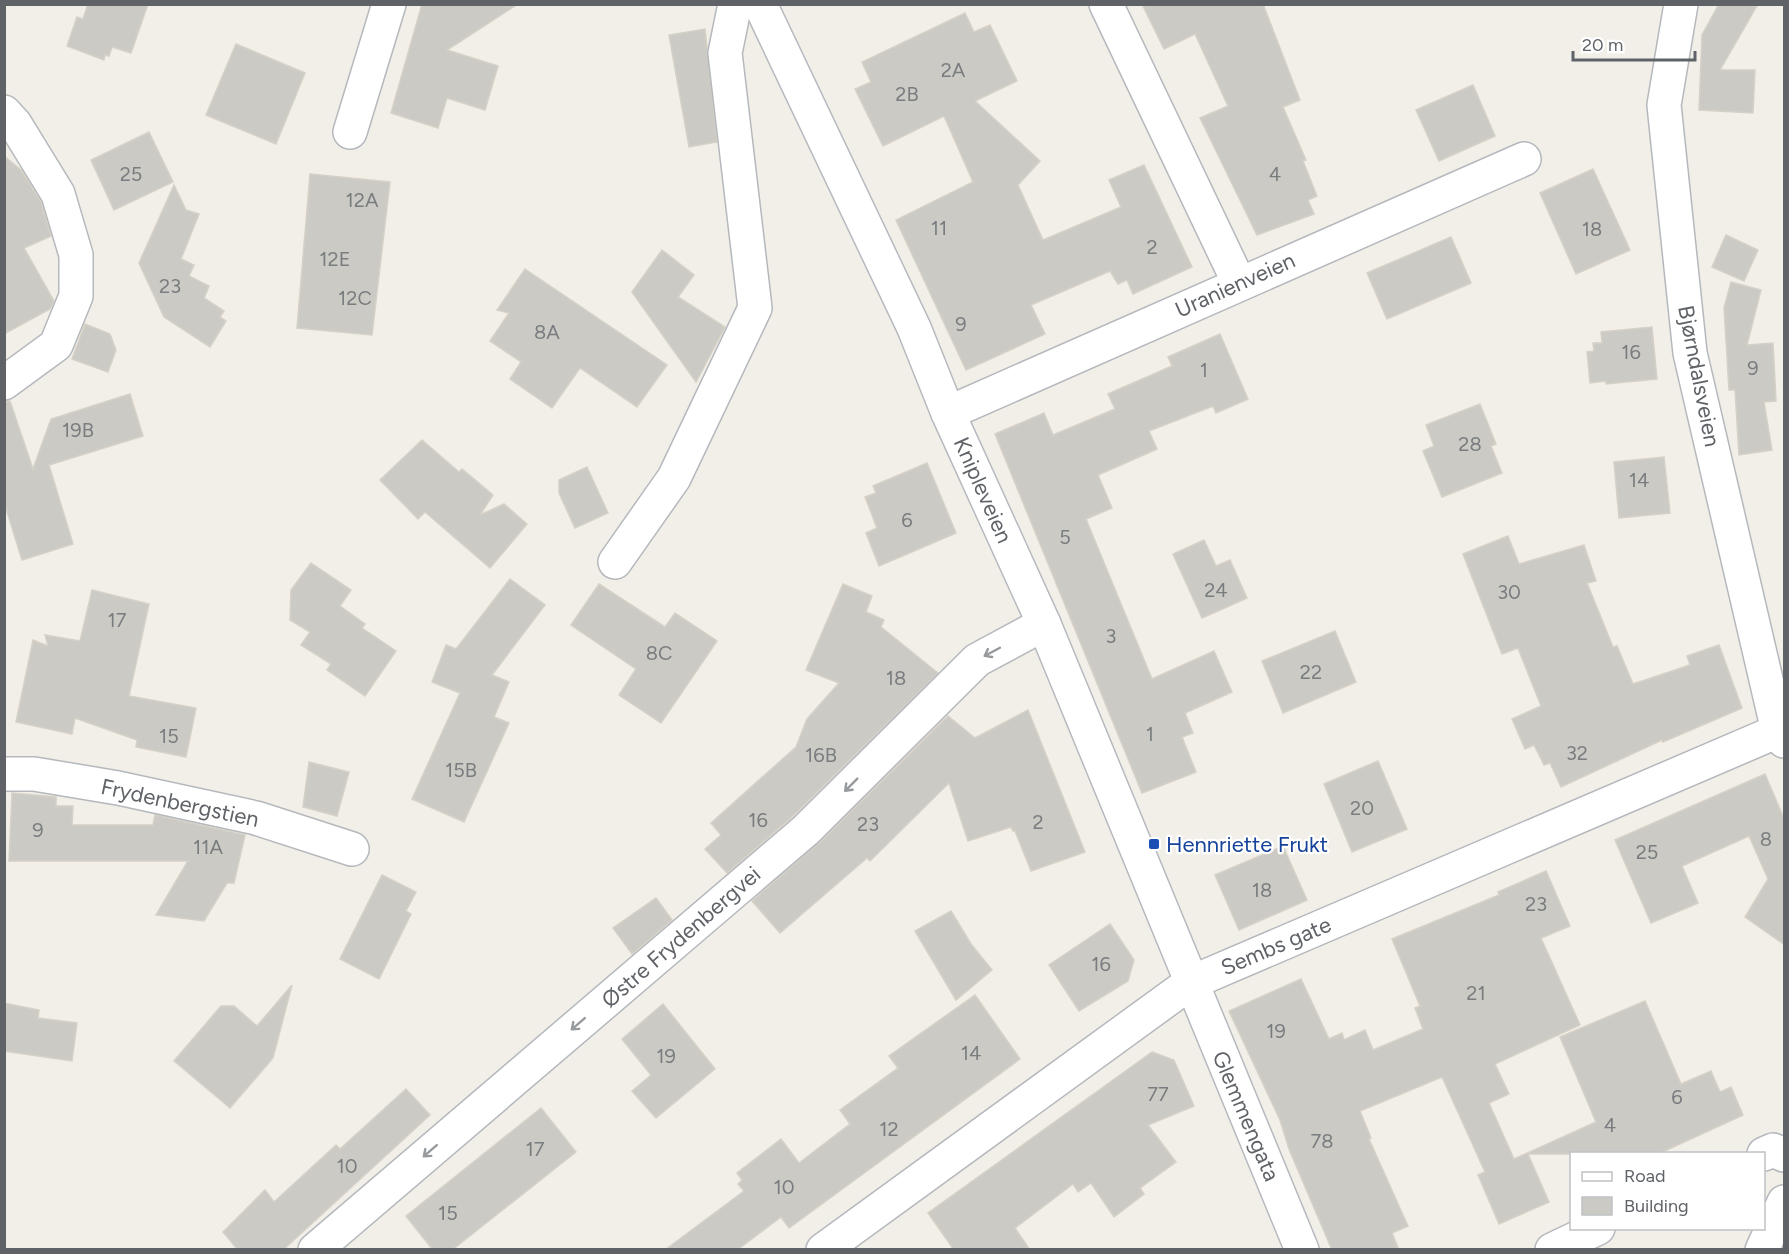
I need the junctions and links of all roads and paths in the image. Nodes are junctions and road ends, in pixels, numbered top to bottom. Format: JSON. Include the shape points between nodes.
{"nodes":[{"id":1,"x":389,"y":4,"type":"edge"},
{"id":2,"x":735,"y":4,"type":"edge"},
{"id":3,"x":760,"y":4,"type":"edge"},
{"id":4,"x":1106,"y":4,"type":"edge"},
{"id":5,"x":1681,"y":4,"type":"edge"},
{"id":6,"x":8,"y":125,"type":"edge"},
{"id":7,"x":350,"y":132,"type":"dead end"},
{"id":8,"x":1524,"y":159,"type":"dead end"},
{"id":9,"x":1239,"y":283,"type":"junction"},
{"id":10,"x":4,"y":383,"type":"edge"},
{"id":11,"x":948,"y":412,"type":"junction"},
{"id":12,"x":615,"y":562,"type":"dead end"},
{"id":13,"x":1044,"y":624,"type":"junction"},
{"id":14,"x":1781,"y":736,"type":"edge"},
{"id":15,"x":4,"y":774,"type":"edge"},
{"id":16,"x":352,"y":849,"type":"dead end"},
{"id":17,"x":1190,"y":983,"type":"junction"},
{"id":18,"x":1765,"y":1154,"type":"edge"},
{"id":19,"x":1785,"y":1155,"type":"edge"},
{"id":20,"x":1785,"y":1202,"type":"edge"},
{"id":21,"x":1594,"y":1230,"type":"edge"},
{"id":22,"x":315,"y":1250,"type":"edge"},
{"id":23,"x":823,"y":1250,"type":"edge"},
{"id":24,"x":1302,"y":1250,"type":"edge"},
{"id":25,"x":1552,"y":1250,"type":"edge"},
{"id":26,"x":1762,"y":1250,"type":"edge"}],
"edges":[{"from":1,"to":7,"type":"street"},
{"from":2,"to":12,"type":"street","via":[[725,54],[755,308],[674,478]]},
{"from":3,"to":11,"type":"street","name":"Knipleveien","via":[[914,328]]},
{"from":4,"to":9,"type":"street"},
{"from":5,"to":14,"type":"street","name":"Bjørndalsveien","via":[[1664,105],[1690,353]]},
{"from":6,"to":10,"type":"street","via":[[58,194],[76,255],[76,296],[56,345]]},
{"from":8,"to":9,"type":"street","name":"Uranienveien"},
{"from":9,"to":11,"type":"street","name":"Uranienveien"},
{"from":11,"to":13,"type":"street","name":"Knipleveien"},
{"from":13,"to":17,"type":"street","name":"Knipleveien"},
{"from":13,"to":22,"type":"street","name":"Østre Frydenbergvei","one_way":true,"via":[[977,660],[806,830]]},
{"from":14,"to":17,"type":"street","name":"Sembs gate"},
{"from":15,"to":16,"type":"street","name":"Frydenbergstien","via":[[34,774],[118,788],[256,818]]},
{"from":17,"to":23,"type":"street","name":"Sembs gate"},
{"from":17,"to":24,"type":"street","name":"Glemmengata"},
{"from":18,"to":19,"type":"street","via":[[1773,1150]]},
{"from":20,"to":26,"type":"street"},
{"from":21,"to":25,"type":"street"}]}
